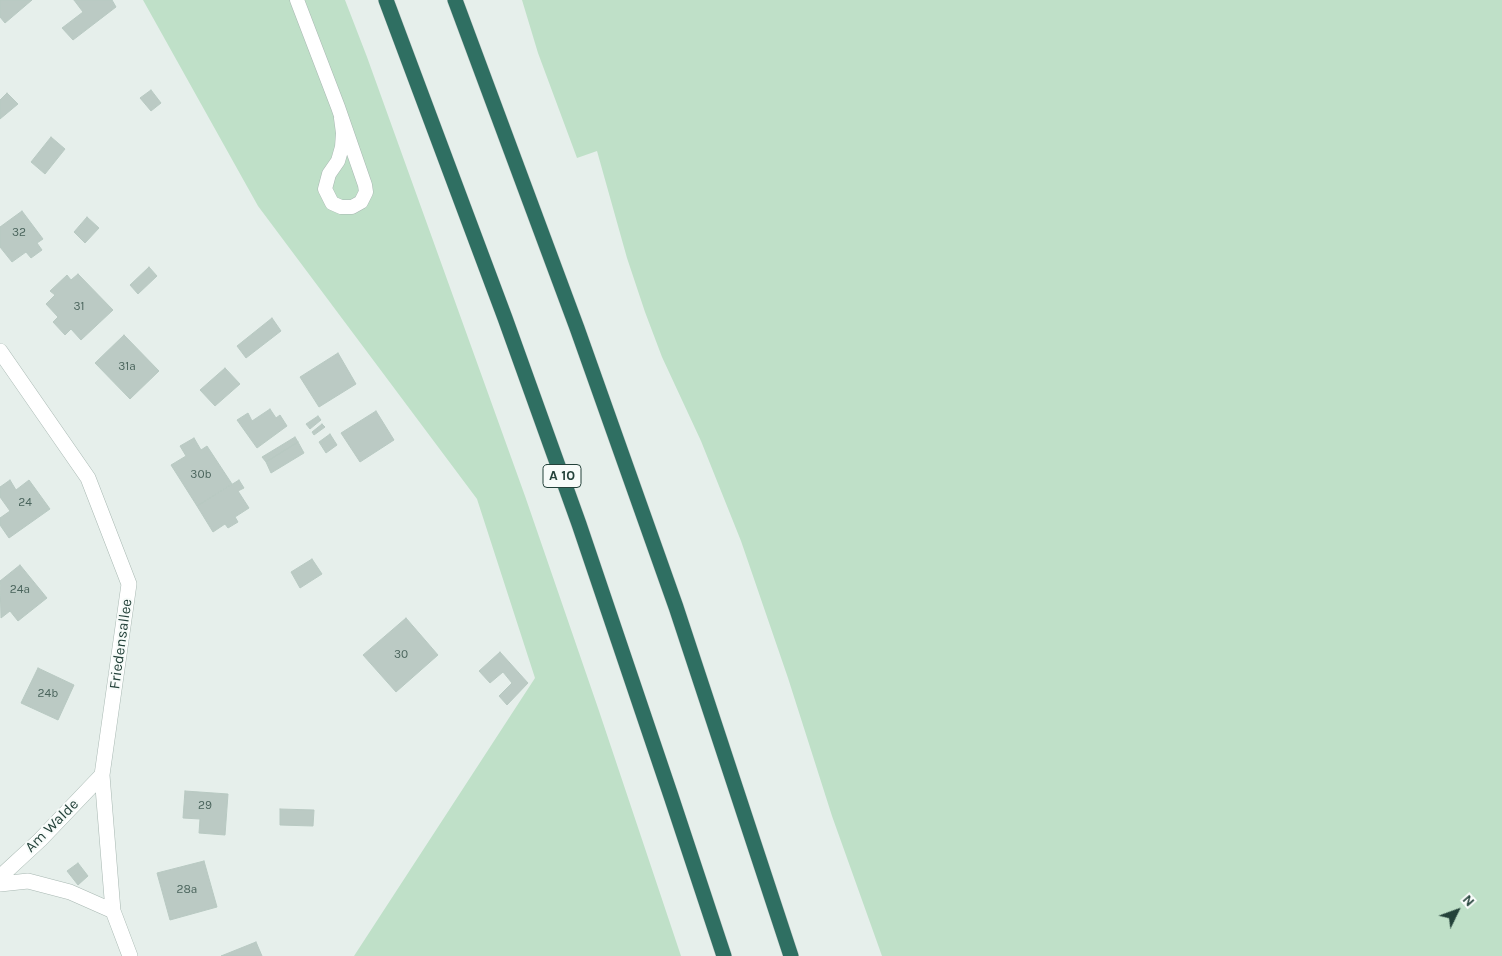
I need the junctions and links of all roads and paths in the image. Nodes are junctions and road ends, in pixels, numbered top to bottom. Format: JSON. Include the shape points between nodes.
{"nodes":[{"id":1,"x":297,"y":0,"type":"edge"},
{"id":2,"x":386,"y":0,"type":"edge"},
{"id":3,"x":455,"y":0,"type":"edge"},
{"id":4,"x":341,"y":118,"type":"junction"},
{"id":5,"x":0,"y":351,"type":"edge"},
{"id":6,"x":102,"y":775,"type":"junction"},
{"id":7,"x":0,"y":877,"type":"edge"},
{"id":8,"x":0,"y":884,"type":"edge"},
{"id":9,"x":113,"y":911,"type":"junction"},
{"id":10,"x":130,"y":956,"type":"edge"},
{"id":11,"x":724,"y":956,"type":"edge"},
{"id":12,"x":791,"y":956,"type":"edge"}],
"edges":[{"from":1,"to":4,"type":"lane"},
{"from":2,"to":11,"type":"highway","number":"A 10","via":[[579,524]]},
{"from":3,"to":12,"type":"highway","via":[[676,607]]},
{"from":4,"to":4,"type":"lane","via":[[366,192],[361,202],[352,207],[332,203],[325,189],[342,147]]},
{"from":5,"to":6,"type":"street","name":"Friedensallee","via":[[88,478],[129,584]]},
{"from":6,"to":7,"type":"street","name":"Am Walde"},
{"from":6,"to":9,"type":"street","name":"Friedensallee"},
{"from":8,"to":9,"type":"street","via":[[28,881],[70,892]]},
{"from":9,"to":10,"type":"street","name":"Friedensallee"}]}
